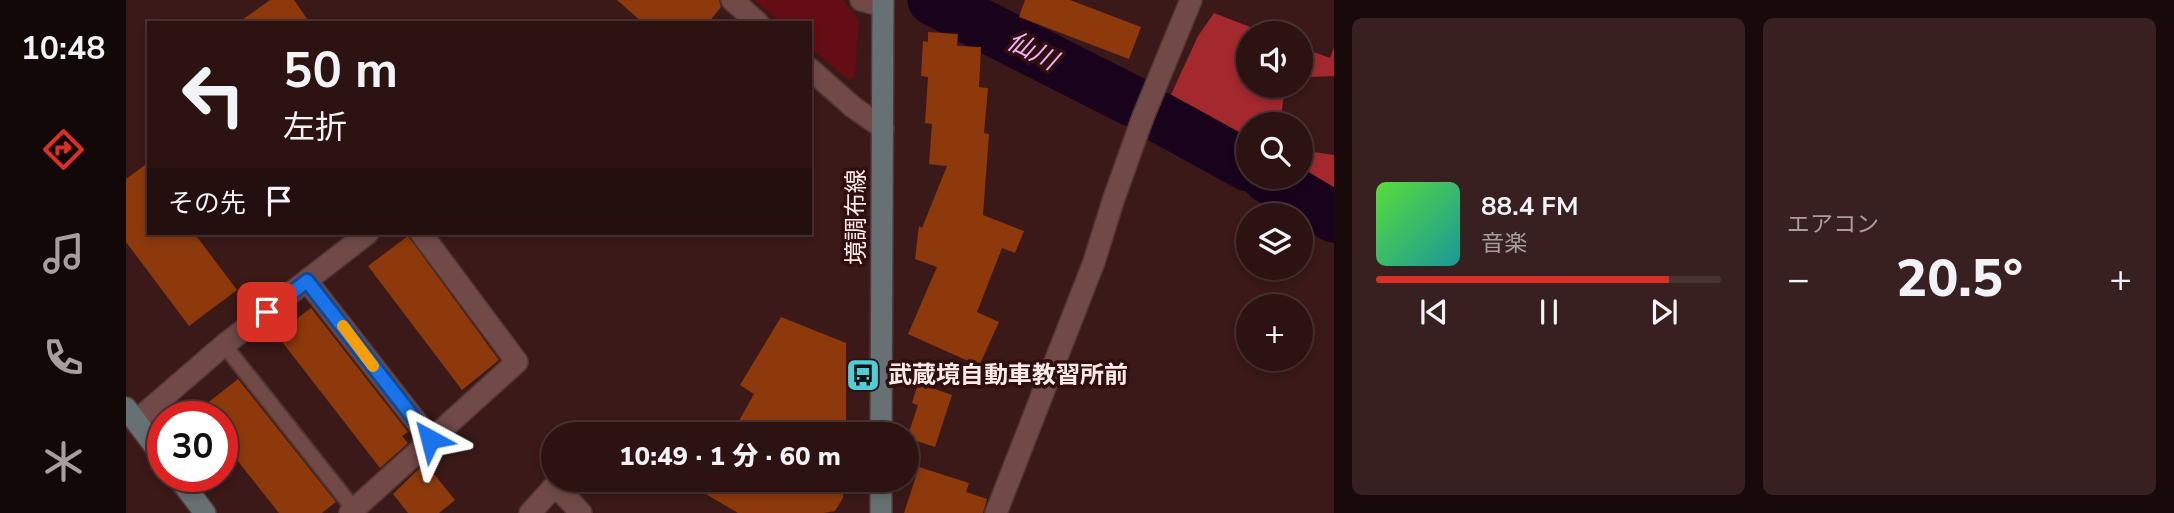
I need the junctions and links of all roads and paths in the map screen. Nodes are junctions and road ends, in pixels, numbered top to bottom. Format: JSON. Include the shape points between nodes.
{"nodes":[{"id":1,"x":732,"y":0,"type":"edge"},
{"id":2,"x":861,"y":0,"type":"edge"},
{"id":3,"x":1191,"y":0,"type":"edge"},
{"id":4,"x":883,"y":3,"type":"edge"},
{"id":5,"x":756,"y":21,"type":"edge"},
{"id":6,"x":812,"y":71,"type":"edge"},
{"id":7,"x":883,"y":128,"type":"junction"},
{"id":8,"x":365,"y":235,"type":"edge"},
{"id":9,"x":422,"y":235,"type":"edge"},
{"id":10,"x":307,"y":281,"type":"junction"},
{"id":11,"x":224,"y":345,"type":"junction"},
{"id":12,"x":131,"y":415,"type":"edge"},
{"id":13,"x":881,"y":422,"type":"edge"},
{"id":14,"x":147,"y":436,"type":"edge"},
{"id":15,"x":430,"y":439,"type":"junction"},
{"id":16,"x":189,"y":492,"type":"edge"},
{"id":17,"x":549,"y":492,"type":"edge"},
{"id":18,"x":565,"y":492,"type":"edge"},
{"id":19,"x":881,"y":492,"type":"edge"},
{"id":20,"x":352,"y":511,"type":"edge"},
{"id":21,"x":205,"y":513,"type":"edge"},
{"id":22,"x":530,"y":513,"type":"edge"},
{"id":23,"x":581,"y":513,"type":"edge"},
{"id":24,"x":881,"y":513,"type":"edge"},
{"id":25,"x":996,"y":513,"type":"edge"}],
"edges":[{"from":1,"to":5,"type":"street"},
{"from":2,"to":4,"type":"street"},
{"from":3,"to":25,"type":"street"},
{"from":4,"to":7,"type":"main road","name":"境調布線"},
{"from":6,"to":7,"type":"street"},
{"from":7,"to":13,"type":"main road","name":"境調布線"},
{"from":8,"to":10,"type":"street"},
{"from":9,"to":15,"type":"street","via":[[517,362]]},
{"from":10,"to":11,"type":"street"},
{"from":10,"to":15,"type":"street"},
{"from":11,"to":12,"type":"street"},
{"from":11,"to":20,"type":"lane"},
{"from":12,"to":14,"type":"main road"},
{"from":15,"to":20,"type":"street"},
{"from":16,"to":21,"type":"main road"},
{"from":17,"to":22,"type":"street"},
{"from":18,"to":23,"type":"street"},
{"from":19,"to":24,"type":"main road"}]}
